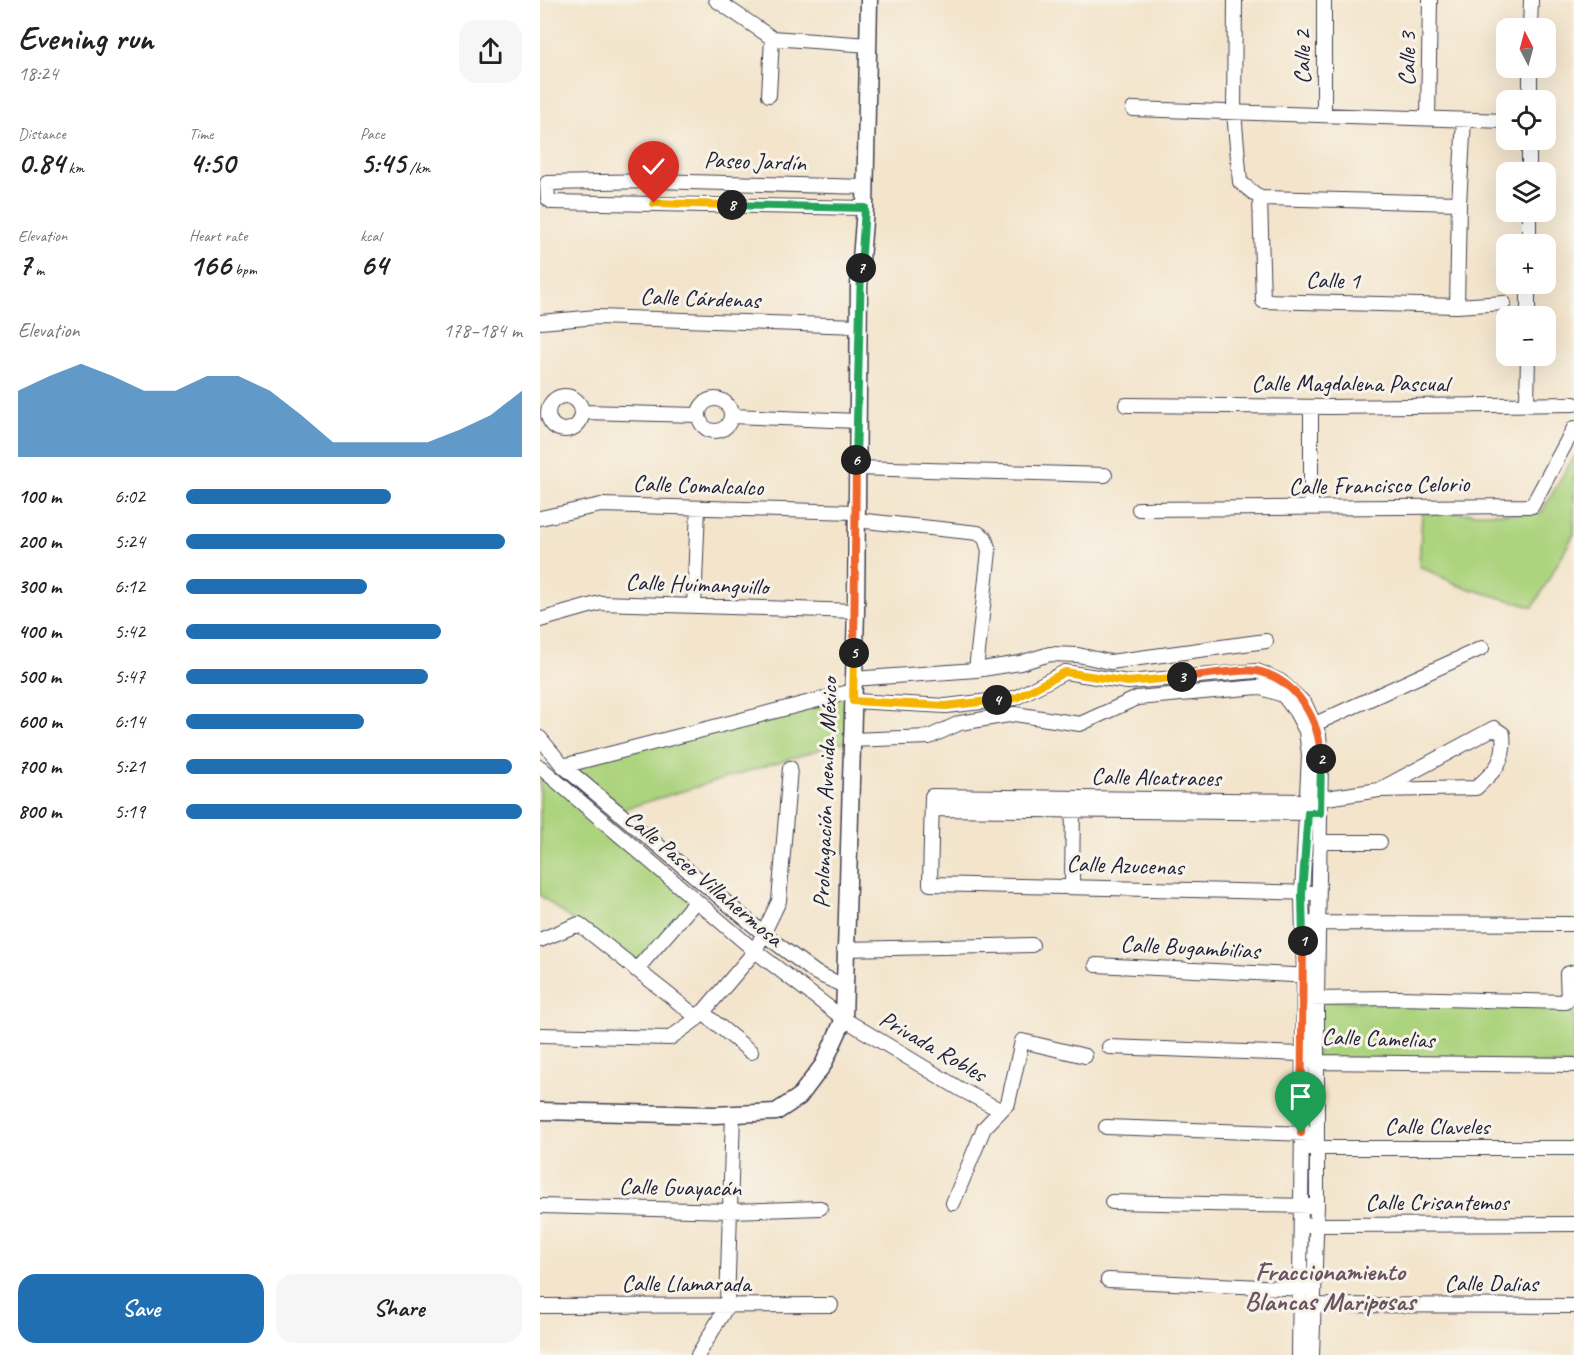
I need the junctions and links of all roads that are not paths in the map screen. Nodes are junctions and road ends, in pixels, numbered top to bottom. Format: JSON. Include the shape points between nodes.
{"nodes":[{"id":1,"x":716,"y":0,"type":"edge"},
{"id":2,"x":869,"y":0,"type":"edge"},
{"id":3,"x":1235,"y":0,"type":"edge"},
{"id":4,"x":1324,"y":0,"type":"edge"},
{"id":5,"x":1430,"y":0,"type":"edge"},
{"id":6,"x":1531,"y":0,"type":"edge"},
{"id":7,"x":1530,"y":18,"type":"edge"},
{"id":8,"x":772,"y":38,"type":"junction"},
{"id":9,"x":869,"y":45,"type":"junction"},
{"id":10,"x":769,"y":95,"type":"dead end"},
{"id":11,"x":1133,"y":109,"type":"dead end"},
{"id":12,"x":1234,"y":112,"type":"junction"},
{"id":13,"x":1324,"y":115,"type":"junction"},
{"id":14,"x":1428,"y":118,"type":"junction"},
{"id":15,"x":1464,"y":120,"type":"junction"},
{"id":16,"x":1496,"y":121,"type":"edge"},
{"id":17,"x":588,"y":181,"type":"junction"},
{"id":18,"x":654,"y":181,"type":"junction"},
{"id":19,"x":711,"y":182,"type":"junction"},
{"id":20,"x":758,"y":184,"type":"junction"},
{"id":21,"x":865,"y":187,"type":"junction"},
{"id":22,"x":1260,"y":198,"type":"junction"},
{"id":23,"x":588,"y":203,"type":"junction"},
{"id":24,"x":654,"y":203,"type":"junction"},
{"id":25,"x":1458,"y":203,"type":"junction"},
{"id":26,"x":710,"y":204,"type":"junction"},
{"id":27,"x":756,"y":206,"type":"junction"},
{"id":28,"x":865,"y":208,"type":"junction"},
{"id":29,"x":1504,"y":303,"type":"dead end"},
{"id":30,"x":1457,"y":306,"type":"junction"},
{"id":31,"x":540,"y":322,"type":"edge"},
{"id":32,"x":858,"y":326,"type":"junction"},
{"id":33,"x":1528,"y":366,"type":"edge"},
{"id":34,"x":1527,"y":403,"type":"junction"},
{"id":35,"x":1574,"y":404,"type":"edge"},
{"id":36,"x":1126,"y":405,"type":"dead end"},
{"id":37,"x":1311,"y":407,"type":"junction"},
{"id":38,"x":583,"y":412,"type":"dead end"},
{"id":39,"x":698,"y":415,"type":"junction"},
{"id":40,"x":731,"y":416,"type":"junction"},
{"id":41,"x":858,"y":421,"type":"junction"},
{"id":42,"x":1572,"y":436,"type":"edge"},
{"id":43,"x":856,"y":468,"type":"junction"},
{"id":44,"x":1105,"y":475,"type":"dead end"},
{"id":45,"x":698,"y":508,"type":"junction"},
{"id":46,"x":1139,"y":508,"type":"dead end"},
{"id":47,"x":1311,"y":508,"type":"junction"},
{"id":48,"x":856,"y":516,"type":"junction"},
{"id":49,"x":540,"y":518,"type":"edge"},
{"id":50,"x":694,"y":606,"type":"junction"},
{"id":51,"x":856,"y":611,"type":"junction"},
{"id":52,"x":540,"y":620,"type":"edge"},
{"id":53,"x":1266,"y":641,"type":"dead end"},
{"id":54,"x":1482,"y":648,"type":"dead end"},
{"id":55,"x":976,"y":670,"type":"junction"},
{"id":56,"x":853,"y":690,"type":"junction"},
{"id":57,"x":1315,"y":724,"type":"junction"},
{"id":58,"x":540,"y":738,"type":"edge"},
{"id":59,"x":851,"y":740,"type":"junction"},
{"id":60,"x":563,"y":765,"type":"junction"},
{"id":61,"x":790,"y":768,"type":"dead end"},
{"id":62,"x":543,"y":774,"type":"edge"},
{"id":63,"x":590,"y":788,"type":"junction"},
{"id":64,"x":1378,"y":790,"type":"junction"},
{"id":65,"x":578,"y":802,"type":"junction"},
{"id":66,"x":1073,"y":804,"type":"junction"},
{"id":67,"x":1314,"y":807,"type":"junction"},
{"id":68,"x":1319,"y":842,"type":"junction"},
{"id":69,"x":1380,"y":843,"type":"dead end"},
{"id":70,"x":930,"y":884,"type":"joint"},
{"id":71,"x":1072,"y":885,"type":"junction"},
{"id":72,"x":1319,"y":893,"type":"junction"},
{"id":73,"x":1302,"y":894,"type":"junction"},
{"id":74,"x":696,"y":901,"type":"junction"},
{"id":75,"x":1303,"y":923,"type":"junction"},
{"id":76,"x":1319,"y":923,"type":"junction"},
{"id":77,"x":1571,"y":924,"type":"dead end"},
{"id":78,"x":765,"y":935,"type":"junction"},
{"id":79,"x":540,"y":940,"type":"edge"},
{"id":80,"x":1032,"y":945,"type":"dead end"},
{"id":81,"x":844,"y":949,"type":"junction"},
{"id":82,"x":755,"y":951,"type":"junction"},
{"id":83,"x":1096,"y":965,"type":"dead end"},
{"id":84,"x":636,"y":970,"type":"junction"},
{"id":85,"x":1574,"y":972,"type":"edge"},
{"id":86,"x":1310,"y":976,"type":"junction"},
{"id":87,"x":844,"y":986,"type":"junction"},
{"id":88,"x":1310,"y":998,"type":"junction"},
{"id":89,"x":700,"y":1015,"type":"junction"},
{"id":90,"x":844,"y":1019,"type":"junction"},
{"id":91,"x":540,"y":1035,"type":"edge"},
{"id":92,"x":1109,"y":1047,"type":"dead end"},
{"id":93,"x":751,"y":1052,"type":"dead end"},
{"id":94,"x":1301,"y":1054,"type":"junction"},
{"id":95,"x":1085,"y":1056,"type":"dead end"},
{"id":96,"x":1317,"y":1062,"type":"junction"},
{"id":97,"x":1574,"y":1065,"type":"edge"},
{"id":98,"x":1000,"y":1110,"type":"junction"},
{"id":99,"x":540,"y":1111,"type":"edge"},
{"id":100,"x":733,"y":1114,"type":"junction"},
{"id":101,"x":1106,"y":1127,"type":"dead end"},
{"id":102,"x":1301,"y":1140,"type":"junction"},
{"id":103,"x":1317,"y":1142,"type":"junction"},
{"id":104,"x":1574,"y":1148,"type":"edge"},
{"id":105,"x":1112,"y":1202,"type":"dead end"},
{"id":106,"x":953,"y":1203,"type":"dead end"},
{"id":107,"x":1317,"y":1205,"type":"junction"},
{"id":108,"x":540,"y":1206,"type":"edge"},
{"id":109,"x":1300,"y":1206,"type":"junction"},
{"id":110,"x":820,"y":1208,"type":"dead end"},
{"id":111,"x":730,"y":1211,"type":"junction"},
{"id":112,"x":1574,"y":1224,"type":"edge"},
{"id":113,"x":1300,"y":1225,"type":"junction"},
{"id":114,"x":1316,"y":1226,"type":"junction"},
{"id":115,"x":1108,"y":1280,"type":"dead end"},
{"id":116,"x":1299,"y":1288,"type":"junction"},
{"id":117,"x":1314,"y":1289,"type":"junction"},
{"id":118,"x":727,"y":1305,"type":"junction"},
{"id":119,"x":831,"y":1305,"type":"dead end"},
{"id":120,"x":1306,"y":1305,"type":"junction"},
{"id":121,"x":540,"y":1306,"type":"edge"},
{"id":122,"x":1574,"y":1306,"type":"edge"},
{"id":123,"x":698,"y":1355,"type":"edge"},
{"id":124,"x":1299,"y":1355,"type":"edge"},
{"id":125,"x":1312,"y":1355,"type":"edge"}],
"edges":[{"from":1,"to":8,"type":"street"},
{"from":2,"to":9,"type":"main road","name":"Prolongación Avenida México"},
{"from":3,"to":12,"type":"street"},
{"from":4,"to":13,"type":"street","name":"Calle 2"},
{"from":5,"to":14,"type":"street","name":"Calle 3"},
{"from":6,"to":7,"type":"street"},
{"from":8,"to":9,"type":"street"},
{"from":8,"to":10,"type":"street"},
{"from":9,"to":21,"type":"main road","name":"Prolongación Avenida México"},
{"from":11,"to":12,"type":"street"},
{"from":12,"to":13,"type":"street"},
{"from":12,"to":22,"type":"street","via":[[1240,182]]},
{"from":13,"to":14,"type":"street"},
{"from":14,"to":15,"type":"street"},
{"from":15,"to":16,"type":"street"},
{"from":15,"to":25,"type":"street"},
{"from":17,"to":18,"type":"street","name":"Paseo Jardín"},
{"from":17,"to":23,"type":"street"},
{"from":17,"to":23,"type":"street","name":"Paseo Jardín","via":[[547,183],[548,200],[552,202]]},
{"from":18,"to":19,"type":"street","name":"Paseo Jardín"},
{"from":18,"to":24,"type":"street"},
{"from":19,"to":20,"type":"street","name":"Paseo Jardín"},
{"from":19,"to":26,"type":"street"},
{"from":20,"to":21,"type":"street","name":"Paseo Jardín"},
{"from":20,"to":27,"type":"street"},
{"from":21,"to":28,"type":"main road","name":"Prolongación Avenida México"},
{"from":22,"to":25,"type":"street"},
{"from":22,"to":30,"type":"street","name":"Calle 1","via":[[1263,301]]},
{"from":23,"to":24,"type":"street","name":"Paseo Jardín"},
{"from":24,"to":26,"type":"street","name":"Paseo Jardín"},
{"from":25,"to":30,"type":"street"},
{"from":26,"to":27,"type":"street","name":"Paseo Jardín"},
{"from":27,"to":28,"type":"street","name":"Paseo Jardín"},
{"from":28,"to":32,"type":"main road","name":"Prolongación Avenida México"},
{"from":29,"to":30,"type":"street","name":"Calle 1"},
{"from":31,"to":32,"type":"street","name":"Calle Cárdenas","via":[[597,317]]},
{"from":32,"to":41,"type":"main road","name":"Prolongación Avenida México"},
{"from":33,"to":34,"type":"street"},
{"from":34,"to":35,"type":"street","name":"Calle Magdalena Pascual"},
{"from":34,"to":37,"type":"street","name":"Calle Magdalena Pascual"},
{"from":36,"to":37,"type":"street","name":"Calle Magdalena Pascual"},
{"from":37,"to":47,"type":"street"},
{"from":38,"to":39,"type":"street"},
{"from":39,"to":40,"type":"street","via":[[705,402],[712,399],[725,403]]},
{"from":39,"to":40,"type":"street","via":[[704,428],[718,432]]},
{"from":40,"to":41,"type":"street"},
{"from":41,"to":43,"type":"main road","name":"Prolongación Avenida México"},
{"from":42,"to":47,"type":"street","name":"Calle Francisco Celorio","via":[[1532,506]]},
{"from":43,"to":44,"type":"street"},
{"from":43,"to":48,"type":"main road","name":"Prolongación Avenida México"},
{"from":45,"to":48,"type":"street","name":"Calle Comalcalco"},
{"from":45,"to":49,"type":"street","name":"Calle Comalcalco","via":[[601,505]]},
{"from":45,"to":50,"type":"street"},
{"from":46,"to":47,"type":"street","name":"Calle Francisco Celorio"},
{"from":48,"to":51,"type":"main road","name":"Prolongación Avenida México"},
{"from":48,"to":55,"type":"street","name":"Calle Comalcalco","via":[[978,532],[985,538],[989,551]]},
{"from":50,"to":51,"type":"street","name":"Calle Huimanguillo"},
{"from":50,"to":52,"type":"street","name":"Calle Huimanguillo","via":[[600,603]]},
{"from":51,"to":56,"type":"main road","name":"Prolongación Avenida México"},
{"from":53,"to":55,"type":"street","via":[[1110,662],[1050,654]]},
{"from":54,"to":57,"type":"street"},
{"from":55,"to":56,"type":"street"},
{"from":56,"to":57,"type":"street","via":[[946,706],[1016,698],[1065,672],[1128,682],[1257,671],[1294,691]]},
{"from":56,"to":59,"type":"main road","name":"Prolongación Avenida México"},
{"from":56,"to":60,"type":"street"},
{"from":57,"to":67,"type":"street","via":[[1321,757]]},
{"from":58,"to":60,"type":"street","name":"Calle Paseo Villahermosa"},
{"from":59,"to":67,"type":"street","via":[[929,737],[960,723],[1015,714],[1080,724],[1137,698],[1258,687],[1283,695],[1306,731]]},
{"from":59,"to":81,"type":"main road","name":"Prolongación Avenida México"},
{"from":60,"to":63,"type":"street","name":"Calle Paseo Villahermosa"},
{"from":61,"to":78,"type":"street","via":[[779,901]]},
{"from":62,"to":65,"type":"street","name":"Calle Paseo Villahermosa"},
{"from":63,"to":65,"type":"street"},
{"from":63,"to":78,"type":"street","name":"Calle Paseo Villahermosa"},
{"from":64,"to":64,"type":"street","name":"Calle Alcatraces","via":[[1476,788],[1496,770],[1505,748],[1503,734],[1494,728]]},
{"from":64,"to":67,"type":"street","name":"Calle Alcatraces"},
{"from":65,"to":74,"type":"street","name":"Calle Paseo Villahermosa"},
{"from":66,"to":67,"type":"street","name":"Calle Alcatraces"},
{"from":66,"to":70,"type":"street","name":"Calle Alcatraces","via":[[932,802]]},
{"from":66,"to":71,"type":"street"},
{"from":67,"to":68,"type":"street"},
{"from":67,"to":73,"type":"street"},
{"from":68,"to":69,"type":"street"},
{"from":68,"to":72,"type":"street"},
{"from":70,"to":71,"type":"street","name":"Calle Azucenas"},
{"from":71,"to":73,"type":"street","name":"Calle Azucenas"},
{"from":72,"to":73,"type":"street","name":"Calle Azucenas"},
{"from":72,"to":76,"type":"street"},
{"from":73,"to":75,"type":"street"},
{"from":74,"to":82,"type":"street","name":"Calle Paseo Villahermosa"},
{"from":74,"to":84,"type":"street"},
{"from":75,"to":76,"type":"street"},
{"from":75,"to":86,"type":"street"},
{"from":76,"to":77,"type":"street"},
{"from":76,"to":86,"type":"street"},
{"from":78,"to":82,"type":"street"},
{"from":78,"to":87,"type":"street","name":"Calle Paseo Villahermosa","via":[[816,973]]},
{"from":79,"to":84,"type":"street","via":[[579,924]]},
{"from":80,"to":81,"type":"street"},
{"from":81,"to":87,"type":"main road","name":"Prolongación Avenida México"},
{"from":82,"to":89,"type":"street"},
{"from":82,"to":90,"type":"street","name":"Calle Paseo Villahermosa"},
{"from":83,"to":86,"type":"street","name":"Calle Bugambilias"},
{"from":84,"to":89,"type":"street"},
{"from":85,"to":88,"type":"street","via":[[1567,974],[1565,1002]]},
{"from":86,"to":88,"type":"street"},
{"from":87,"to":90,"type":"main road","name":"Prolongación Avenida México"},
{"from":88,"to":94,"type":"street"},
{"from":88,"to":96,"type":"street"},
{"from":89,"to":91,"type":"street","via":[[670,1038]]},
{"from":89,"to":93,"type":"street"},
{"from":90,"to":98,"type":"street","name":"Privada Robles"},
{"from":90,"to":100,"type":"main road","name":"Prolongación Avenida México","via":[[823,1065],[799,1097],[776,1112]]},
{"from":92,"to":94,"type":"street","name":"Calle Camelias"},
{"from":94,"to":96,"type":"street","name":"Calle Camelias"},
{"from":94,"to":102,"type":"street"},
{"from":95,"to":98,"type":"street","name":"Privada Robles","via":[[1022,1041],[1008,1103]]},
{"from":96,"to":97,"type":"street","name":"Calle Camelias"},
{"from":96,"to":103,"type":"street"},
{"from":98,"to":106,"type":"street","name":"Privada Robles","via":[[984,1128]]},
{"from":99,"to":100,"type":"main road","name":"Prolongación Avenida México"},
{"from":100,"to":111,"type":"street"},
{"from":101,"to":102,"type":"street","name":"Calle Claveles"},
{"from":102,"to":103,"type":"street","name":"Calle Claveles"},
{"from":102,"to":109,"type":"street"},
{"from":103,"to":104,"type":"street","name":"Calle Claveles"},
{"from":103,"to":107,"type":"street"},
{"from":105,"to":109,"type":"street"},
{"from":107,"to":109,"type":"street"},
{"from":107,"to":114,"type":"street"},
{"from":108,"to":111,"type":"street","name":"Calle Guayacán"},
{"from":109,"to":113,"type":"street"},
{"from":110,"to":111,"type":"street","name":"Calle Guayacán"},
{"from":111,"to":118,"type":"street"},
{"from":112,"to":114,"type":"street","name":"Calle Crisantemos"},
{"from":113,"to":114,"type":"street","name":"Calle Crisantemos"},
{"from":113,"to":116,"type":"street"},
{"from":114,"to":117,"type":"street"},
{"from":115,"to":116,"type":"street"},
{"from":116,"to":117,"type":"street"},
{"from":116,"to":120,"type":"street"},
{"from":117,"to":120,"type":"street"},
{"from":118,"to":119,"type":"street","name":"Calle Llamarada"},
{"from":118,"to":121,"type":"street","name":"Calle Llamarada"},
{"from":118,"to":123,"type":"street"},
{"from":120,"to":122,"type":"street","name":"Calle Dalias"},
{"from":120,"to":124,"type":"street"},
{"from":120,"to":125,"type":"street"}]}
